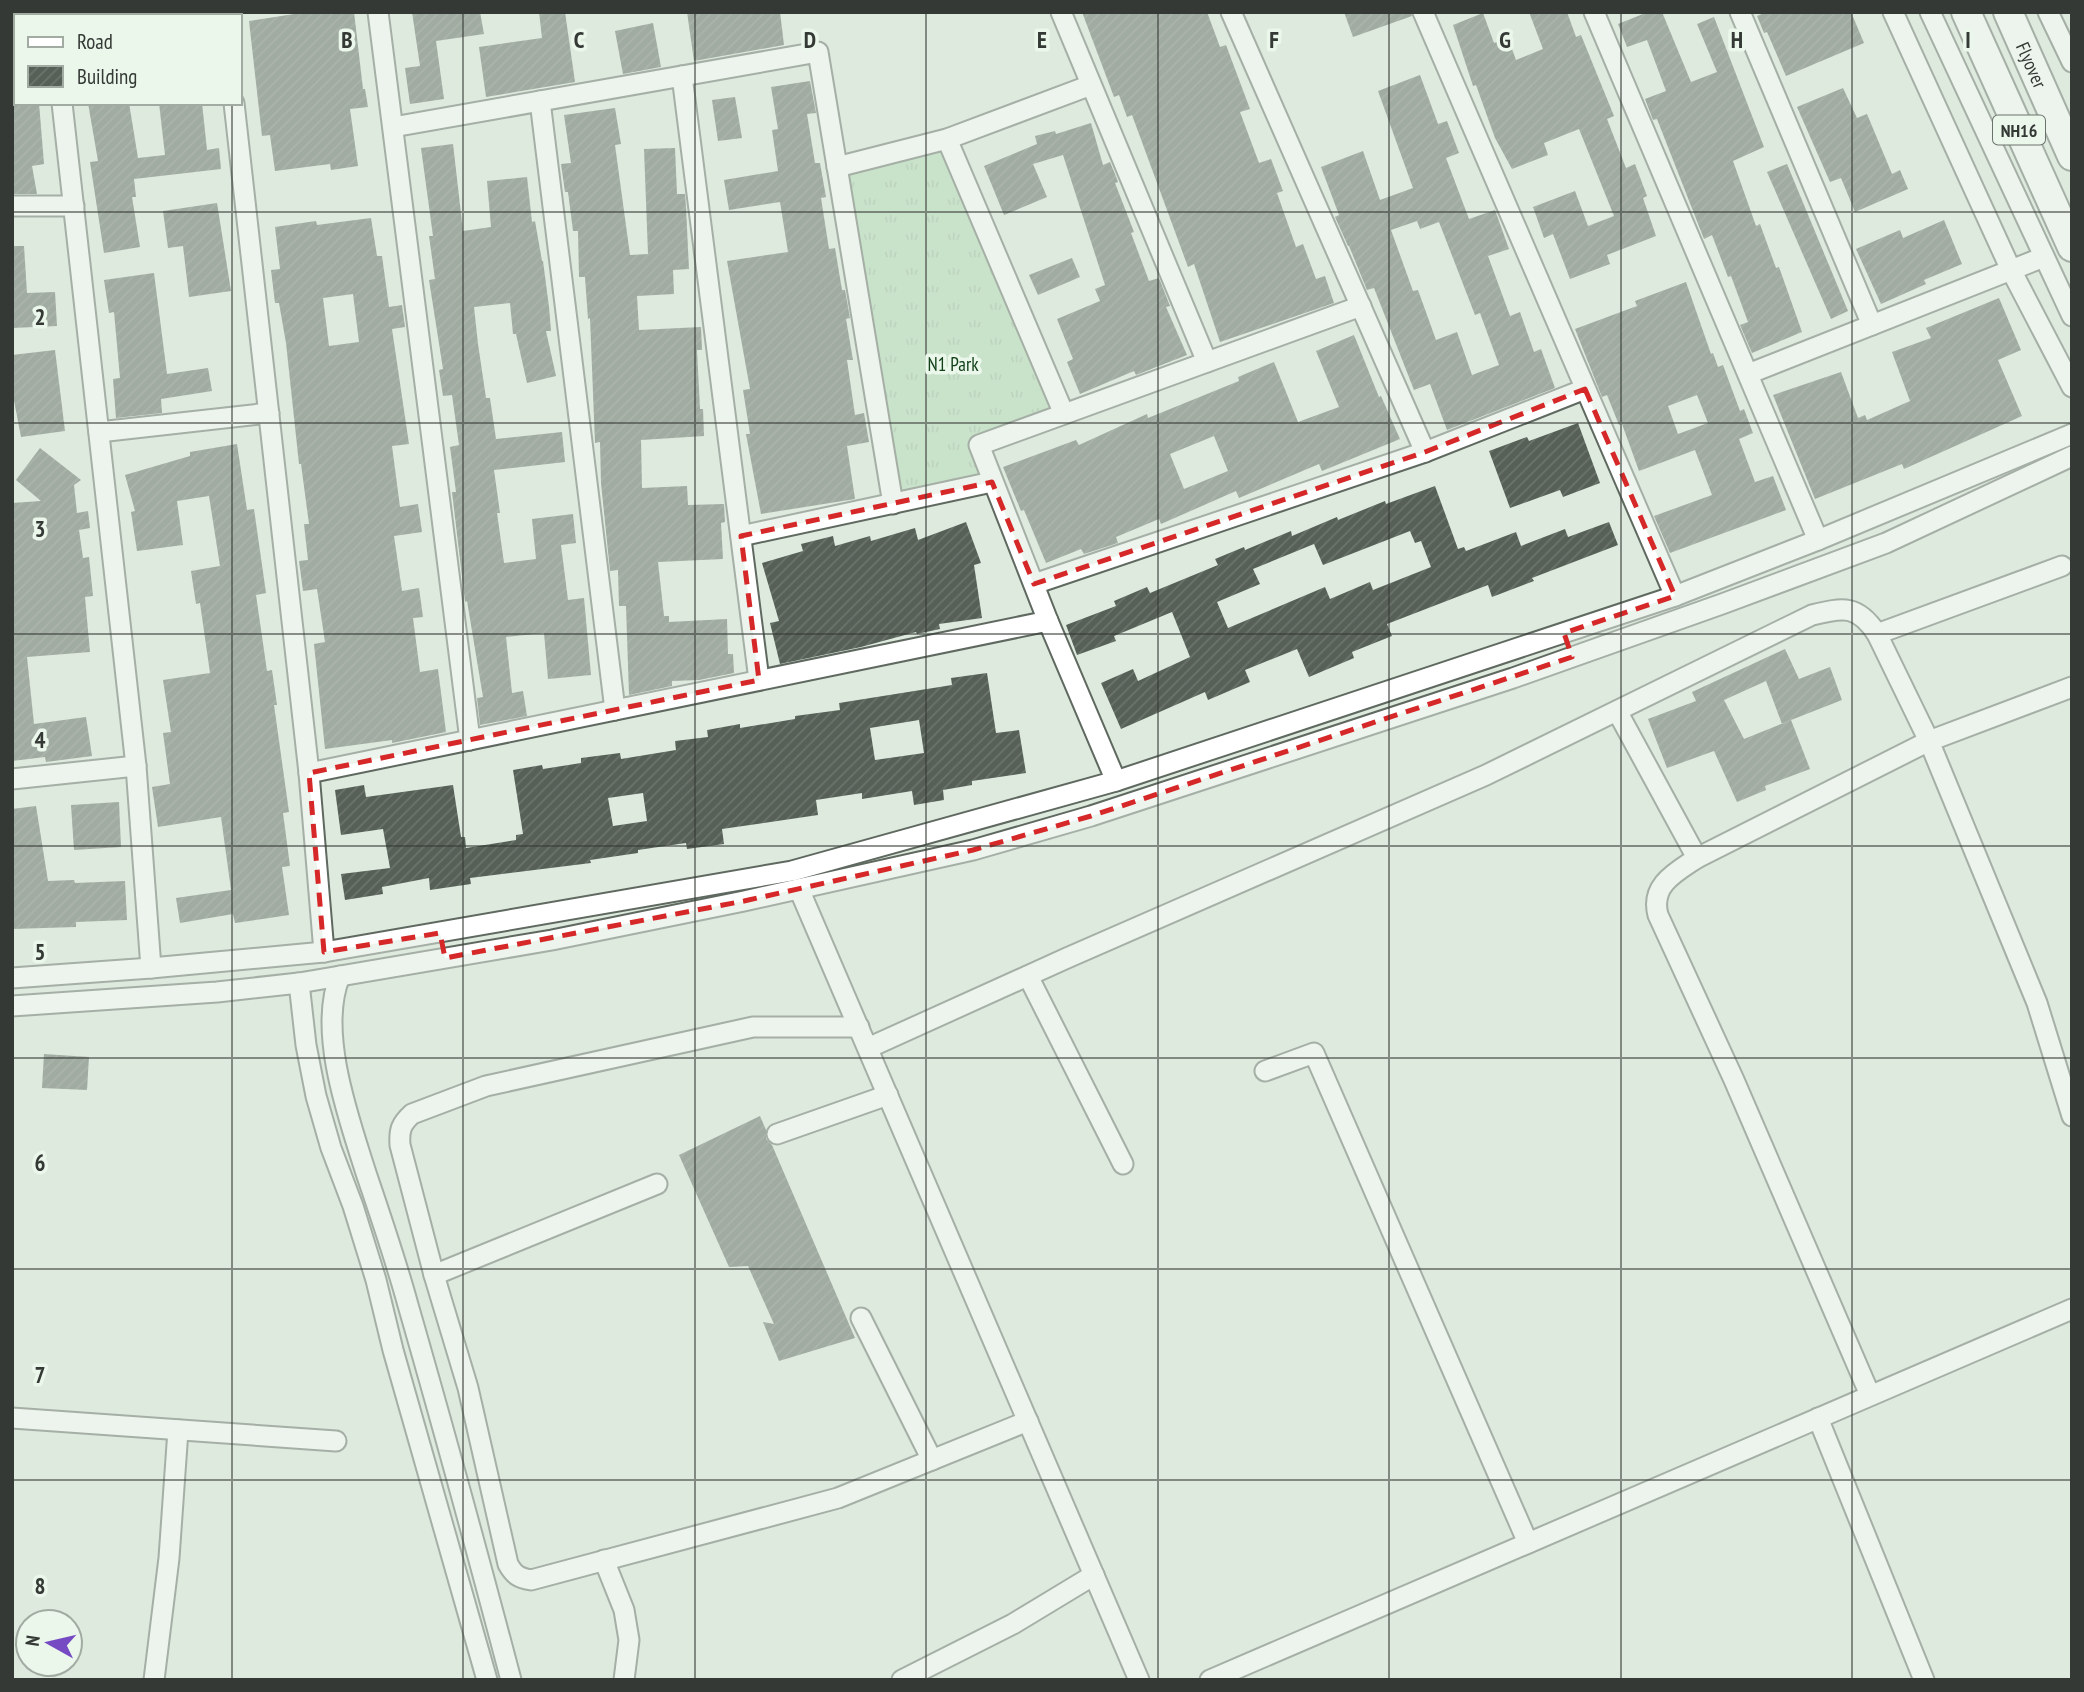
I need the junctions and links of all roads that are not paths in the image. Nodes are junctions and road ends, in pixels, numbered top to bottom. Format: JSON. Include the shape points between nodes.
{"nodes":[{"id":1,"x":378,"y":12,"type":"edge"},
{"id":2,"x":1061,"y":12,"type":"edge"},
{"id":3,"x":1231,"y":12,"type":"edge"},
{"id":4,"x":1423,"y":12,"type":"edge"},
{"id":5,"x":1594,"y":12,"type":"edge"},
{"id":6,"x":1740,"y":12,"type":"edge"},
{"id":7,"x":1893,"y":12,"type":"edge"},
{"id":8,"x":1930,"y":12,"type":"edge"},
{"id":9,"x":1966,"y":12,"type":"edge"},
{"id":10,"x":2008,"y":12,"type":"edge"},
{"id":11,"x":2048,"y":12,"type":"edge"},
{"id":12,"x":2072,"y":62,"type":"edge"},
{"id":13,"x":682,"y":76,"type":"junction"},
{"id":14,"x":1091,"y":85,"type":"junction"},
{"id":15,"x":540,"y":101,"type":"junction"},
{"id":16,"x":62,"y":105,"type":"edge"},
{"id":17,"x":234,"y":105,"type":"edge"},
{"id":18,"x":393,"y":127,"type":"junction"},
{"id":19,"x":947,"y":139,"type":"junction"},
{"id":20,"x":2072,"y":156,"type":"edge"},
{"id":21,"x":837,"y":167,"type":"junction"},
{"id":22,"x":12,"y":206,"type":"edge"},
{"id":23,"x":74,"y":206,"type":"junction"},
{"id":24,"x":2072,"y":247,"type":"edge"},
{"id":25,"x":2044,"y":257,"type":"junction"},
{"id":26,"x":2011,"y":270,"type":"junction"},
{"id":27,"x":2067,"y":300,"type":"edge"},
{"id":28,"x":1361,"y":306,"type":"junction"},
{"id":29,"x":2072,"y":316,"type":"edge"},
{"id":30,"x":1872,"y":325,"type":"junction"},
{"id":31,"x":1207,"y":362,"type":"junction"},
{"id":32,"x":1748,"y":374,"type":"junction"},
{"id":33,"x":2072,"y":387,"type":"edge"},
{"id":34,"x":1586,"y":389,"type":"junction"},
{"id":35,"x":269,"y":413,"type":"junction"},
{"id":36,"x":1064,"y":414,"type":"junction"},
{"id":37,"x":99,"y":432,"type":"junction"},
{"id":38,"x":2072,"y":434,"type":"edge"},
{"id":39,"x":1425,"y":452,"type":"junction"},
{"id":40,"x":2072,"y":456,"type":"edge"},
{"id":41,"x":992,"y":482,"type":"junction"},
{"id":42,"x":892,"y":503,"type":"junction"},
{"id":43,"x":741,"y":536,"type":"junction"},
{"id":44,"x":1818,"y":540,"type":"junction"},
{"id":45,"x":2062,"y":566,"type":"dead end"},
{"id":46,"x":1034,"y":584,"type":"junction"},
{"id":47,"x":1675,"y":596,"type":"junction"},
{"id":48,"x":1048,"y":621,"type":"junction"},
{"id":49,"x":1564,"y":633,"type":"junction"},
{"id":50,"x":1877,"y":634,"type":"junction"},
{"id":51,"x":1572,"y":657,"type":"junction"},
{"id":52,"x":759,"y":680,"type":"junction"},
{"id":53,"x":2072,"y":687,"type":"edge"},
{"id":54,"x":615,"y":710,"type":"junction"},
{"id":55,"x":1617,"y":710,"type":"junction"},
{"id":56,"x":470,"y":740,"type":"junction"},
{"id":57,"x":1929,"y":741,"type":"junction"},
{"id":58,"x":135,"y":765,"type":"junction"},
{"id":59,"x":309,"y":773,"type":"junction"},
{"id":60,"x":12,"y":779,"type":"edge"},
{"id":61,"x":1116,"y":781,"type":"junction"},
{"id":62,"x":1697,"y":859,"type":"junction"},
{"id":63,"x":799,"y":889,"type":"junction"},
{"id":64,"x":440,"y":933,"type":"junction"},
{"id":65,"x":324,"y":952,"type":"junction"},
{"id":66,"x":445,"y":958,"type":"junction"},
{"id":67,"x":151,"y":968,"type":"junction"},
{"id":68,"x":106,"y":971,"type":"junction"},
{"id":69,"x":340,"y":976,"type":"junction"},
{"id":70,"x":1028,"y":976,"type":"junction"},
{"id":71,"x":12,"y":978,"type":"edge"},
{"id":72,"x":299,"y":983,"type":"junction"},
{"id":73,"x":109,"y":1000,"type":"junction"},
{"id":74,"x":12,"y":1006,"type":"edge"},
{"id":75,"x":859,"y":1027,"type":"junction"},
{"id":76,"x":868,"y":1048,"type":"junction"},
{"id":77,"x":1265,"y":1071,"type":"dead end"},
{"id":78,"x":888,"y":1095,"type":"junction"},
{"id":79,"x":2072,"y":1116,"type":"edge"},
{"id":80,"x":777,"y":1134,"type":"dead end"},
{"id":81,"x":1123,"y":1164,"type":"dead end"},
{"id":82,"x":657,"y":1184,"type":"dead end"},
{"id":83,"x":434,"y":1275,"type":"junction"},
{"id":84,"x":2072,"y":1309,"type":"edge"},
{"id":85,"x":861,"y":1318,"type":"dead end"},
{"id":86,"x":1870,"y":1395,"type":"junction"},
{"id":87,"x":12,"y":1418,"type":"edge"},
{"id":88,"x":1818,"y":1418,"type":"junction"},
{"id":89,"x":1028,"y":1421,"type":"junction"},
{"id":90,"x":178,"y":1430,"type":"junction"},
{"id":91,"x":336,"y":1441,"type":"dead end"},
{"id":92,"x":932,"y":1460,"type":"junction"},
{"id":93,"x":1528,"y":1543,"type":"junction"},
{"id":94,"x":604,"y":1560,"type":"junction"},
{"id":95,"x":1094,"y":1575,"type":"junction"},
{"id":96,"x":154,"y":1680,"type":"edge"},
{"id":97,"x":487,"y":1680,"type":"edge"},
{"id":98,"x":511,"y":1680,"type":"edge"},
{"id":99,"x":624,"y":1680,"type":"edge"},
{"id":100,"x":902,"y":1680,"type":"edge"},
{"id":101,"x":1139,"y":1680,"type":"edge"},
{"id":102,"x":1210,"y":1680,"type":"edge"},
{"id":103,"x":1924,"y":1680,"type":"edge"}],
"edges":[{"from":1,"to":18,"type":"street"},
{"from":2,"to":14,"type":"street"},
{"from":3,"to":28,"type":"street"},
{"from":4,"to":34,"type":"street"},
{"from":5,"to":32,"type":"street"},
{"from":6,"to":30,"type":"street"},
{"from":7,"to":26,"type":"street"},
{"from":8,"to":25,"type":"street"},
{"from":9,"to":24,"type":"highway","name":"Flyover","number":"NH16"},
{"from":10,"to":20,"type":"highway","name":"Flyover","number":"NH16"},
{"from":11,"to":12,"type":"street"},
{"from":13,"to":15,"type":"street"},
{"from":13,"to":21,"type":"street","via":[[818,52]]},
{"from":13,"to":43,"type":"street"},
{"from":14,"to":19,"type":"street"},
{"from":14,"to":31,"type":"street"},
{"from":15,"to":18,"type":"street"},
{"from":15,"to":54,"type":"street"},
{"from":16,"to":23,"type":"street"},
{"from":17,"to":35,"type":"street"},
{"from":18,"to":56,"type":"street"},
{"from":19,"to":21,"type":"street"},
{"from":19,"to":36,"type":"street"},
{"from":21,"to":42,"type":"street"},
{"from":22,"to":23,"type":"street"},
{"from":23,"to":37,"type":"street"},
{"from":25,"to":26,"type":"street"},
{"from":25,"to":27,"type":"street"},
{"from":26,"to":30,"type":"street"},
{"from":26,"to":33,"type":"street"},
{"from":27,"to":29,"type":"street"},
{"from":28,"to":31,"type":"street"},
{"from":28,"to":39,"type":"street"},
{"from":30,"to":32,"type":"street"},
{"from":31,"to":36,"type":"street"},
{"from":32,"to":44,"type":"street"},
{"from":34,"to":39,"type":"street"},
{"from":34,"to":47,"type":"street"},
{"from":35,"to":37,"type":"street"},
{"from":35,"to":59,"type":"street"},
{"from":36,"to":41,"type":"street","via":[[979,445]]},
{"from":37,"to":58,"type":"street"},
{"from":38,"to":44,"type":"street"},
{"from":39,"to":46,"type":"street"},
{"from":40,"to":51,"type":"street","via":[[1886,542]]},
{"from":41,"to":42,"type":"street"},
{"from":41,"to":46,"type":"street"},
{"from":42,"to":43,"type":"street"},
{"from":43,"to":52,"type":"street"},
{"from":44,"to":47,"type":"street"},
{"from":45,"to":50,"type":"street"},
{"from":46,"to":48,"type":"street"},
{"from":47,"to":49,"type":"street"},
{"from":48,"to":52,"type":"street"},
{"from":48,"to":61,"type":"street"},
{"from":49,"to":51,"type":"street"},
{"from":49,"to":61,"type":"street"},
{"from":50,"to":55,"type":"street","via":[[1866,618],[1854,611],[1812,615]]},
{"from":50,"to":57,"type":"street"},
{"from":51,"to":63,"type":"street","via":[[1091,816],[972,850]]},
{"from":52,"to":54,"type":"street"},
{"from":53,"to":57,"type":"street"},
{"from":54,"to":56,"type":"street"},
{"from":55,"to":62,"type":"street"},
{"from":55,"to":70,"type":"street","via":[[1486,775]]},
{"from":56,"to":59,"type":"street"},
{"from":57,"to":62,"type":"street"},
{"from":57,"to":79,"type":"street","via":[[2036,1003]]},
{"from":58,"to":60,"type":"street"},
{"from":58,"to":67,"type":"street"},
{"from":59,"to":65,"type":"street"},
{"from":61,"to":64,"type":"street","via":[[792,871]]},
{"from":62,"to":86,"type":"street","via":[[1665,879],[1656,901],[1658,915]]},
{"from":63,"to":66,"type":"street"},
{"from":63,"to":75,"type":"street"},
{"from":64,"to":65,"type":"street"},
{"from":64,"to":66,"type":"street"},
{"from":65,"to":67,"type":"street"},
{"from":66,"to":69,"type":"street"},
{"from":67,"to":68,"type":"street"},
{"from":68,"to":71,"type":"street"},
{"from":68,"to":73,"type":"street"},
{"from":69,"to":72,"type":"street"},
{"from":69,"to":98,"type":"street","via":[[332,1010],[346,1111],[408,1302]]},
{"from":70,"to":76,"type":"street"},
{"from":70,"to":81,"type":"street"},
{"from":72,"to":73,"type":"street"},
{"from":72,"to":97,"type":"street","via":[[316,1096],[376,1280]]},
{"from":73,"to":74,"type":"street"},
{"from":75,"to":76,"type":"street"},
{"from":75,"to":83,"type":"street","via":[[753,1027],[486,1086],[412,1114],[403,1122],[400,1145]]},
{"from":76,"to":78,"type":"street"},
{"from":77,"to":93,"type":"street","via":[[1314,1053]]},
{"from":78,"to":80,"type":"street"},
{"from":78,"to":89,"type":"street"},
{"from":82,"to":83,"type":"street"},
{"from":83,"to":94,"type":"street","via":[[468,1388],[513,1573],[531,1580]]},
{"from":84,"to":86,"type":"street"},
{"from":85,"to":92,"type":"street"},
{"from":86,"to":88,"type":"street"},
{"from":87,"to":90,"type":"street"},
{"from":88,"to":93,"type":"street"},
{"from":88,"to":103,"type":"street"},
{"from":89,"to":92,"type":"street"},
{"from":89,"to":95,"type":"street"},
{"from":90,"to":91,"type":"street"},
{"from":90,"to":96,"type":"street"},
{"from":92,"to":94,"type":"street","via":[[838,1499]]},
{"from":93,"to":102,"type":"street"},
{"from":94,"to":99,"type":"street","via":[[624,1610],[629,1640]]},
{"from":95,"to":100,"type":"street","via":[[1013,1624]]},
{"from":95,"to":101,"type":"street"}]}
